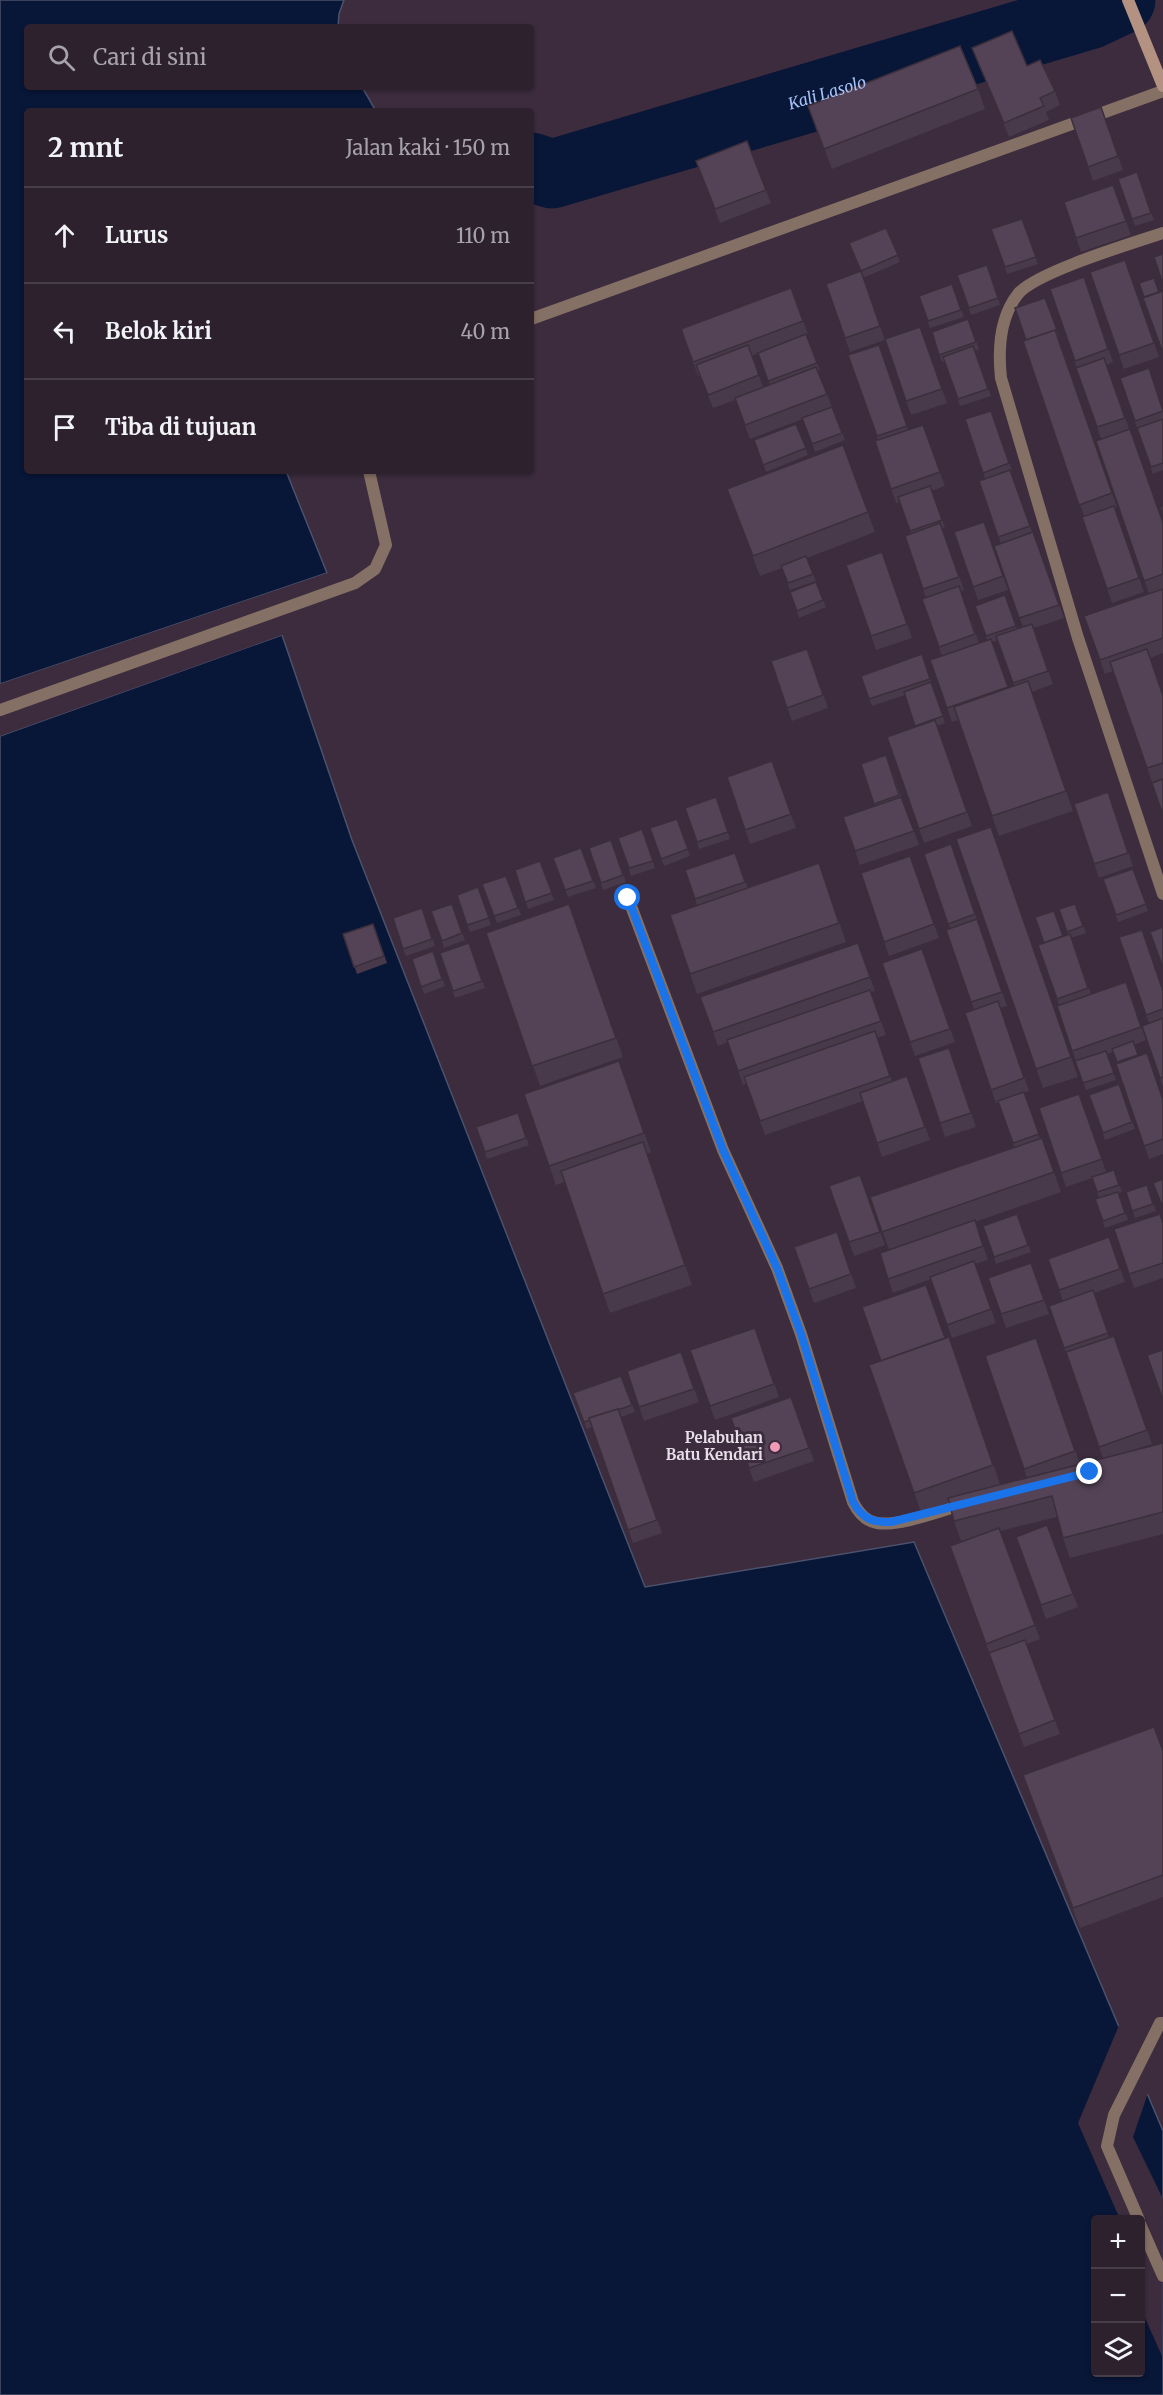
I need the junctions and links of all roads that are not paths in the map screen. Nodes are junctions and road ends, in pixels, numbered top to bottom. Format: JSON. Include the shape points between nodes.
{"nodes":[{"id":1,"x":1128,"y":0,"type":"edge"},
{"id":2,"x":1163,"y":86,"type":"edge"},
{"id":3,"x":1163,"y":91,"type":"edge"},
{"id":4,"x":1163,"y":233,"type":"edge"},
{"id":5,"x":534,"y":318,"type":"edge"},
{"id":6,"x":370,"y":474,"type":"edge"},
{"id":7,"x":0,"y":710,"type":"edge"},
{"id":8,"x":1163,"y":894,"type":"edge"},
{"id":9,"x":628,"y":898,"type":"dead end"},
{"id":10,"x":977,"y":1501,"type":"edge"},
{"id":11,"x":1163,"y":2023,"type":"edge"},
{"id":12,"x":1137,"y":2215,"type":"edge"},
{"id":13,"x":1145,"y":2235,"type":"edge"},
{"id":14,"x":1163,"y":2276,"type":"edge"}],
"edges":[{"from":1,"to":2,"type":"main road"},
{"from":3,"to":5,"type":"street"},
{"from":4,"to":8,"type":"street","via":[[1098,255],[1038,280],[1020,292],[1003,327],[999,361],[1078,638]]},
{"from":6,"to":7,"type":"street","via":[[386,545],[375,569],[355,583]]},
{"from":9,"to":10,"type":"street","via":[[723,1150],[777,1268],[853,1502],[859,1512],[878,1523]]},
{"from":11,"to":12,"type":"street","via":[[1114,2115],[1107,2146]]},
{"from":13,"to":14,"type":"street"}]}
